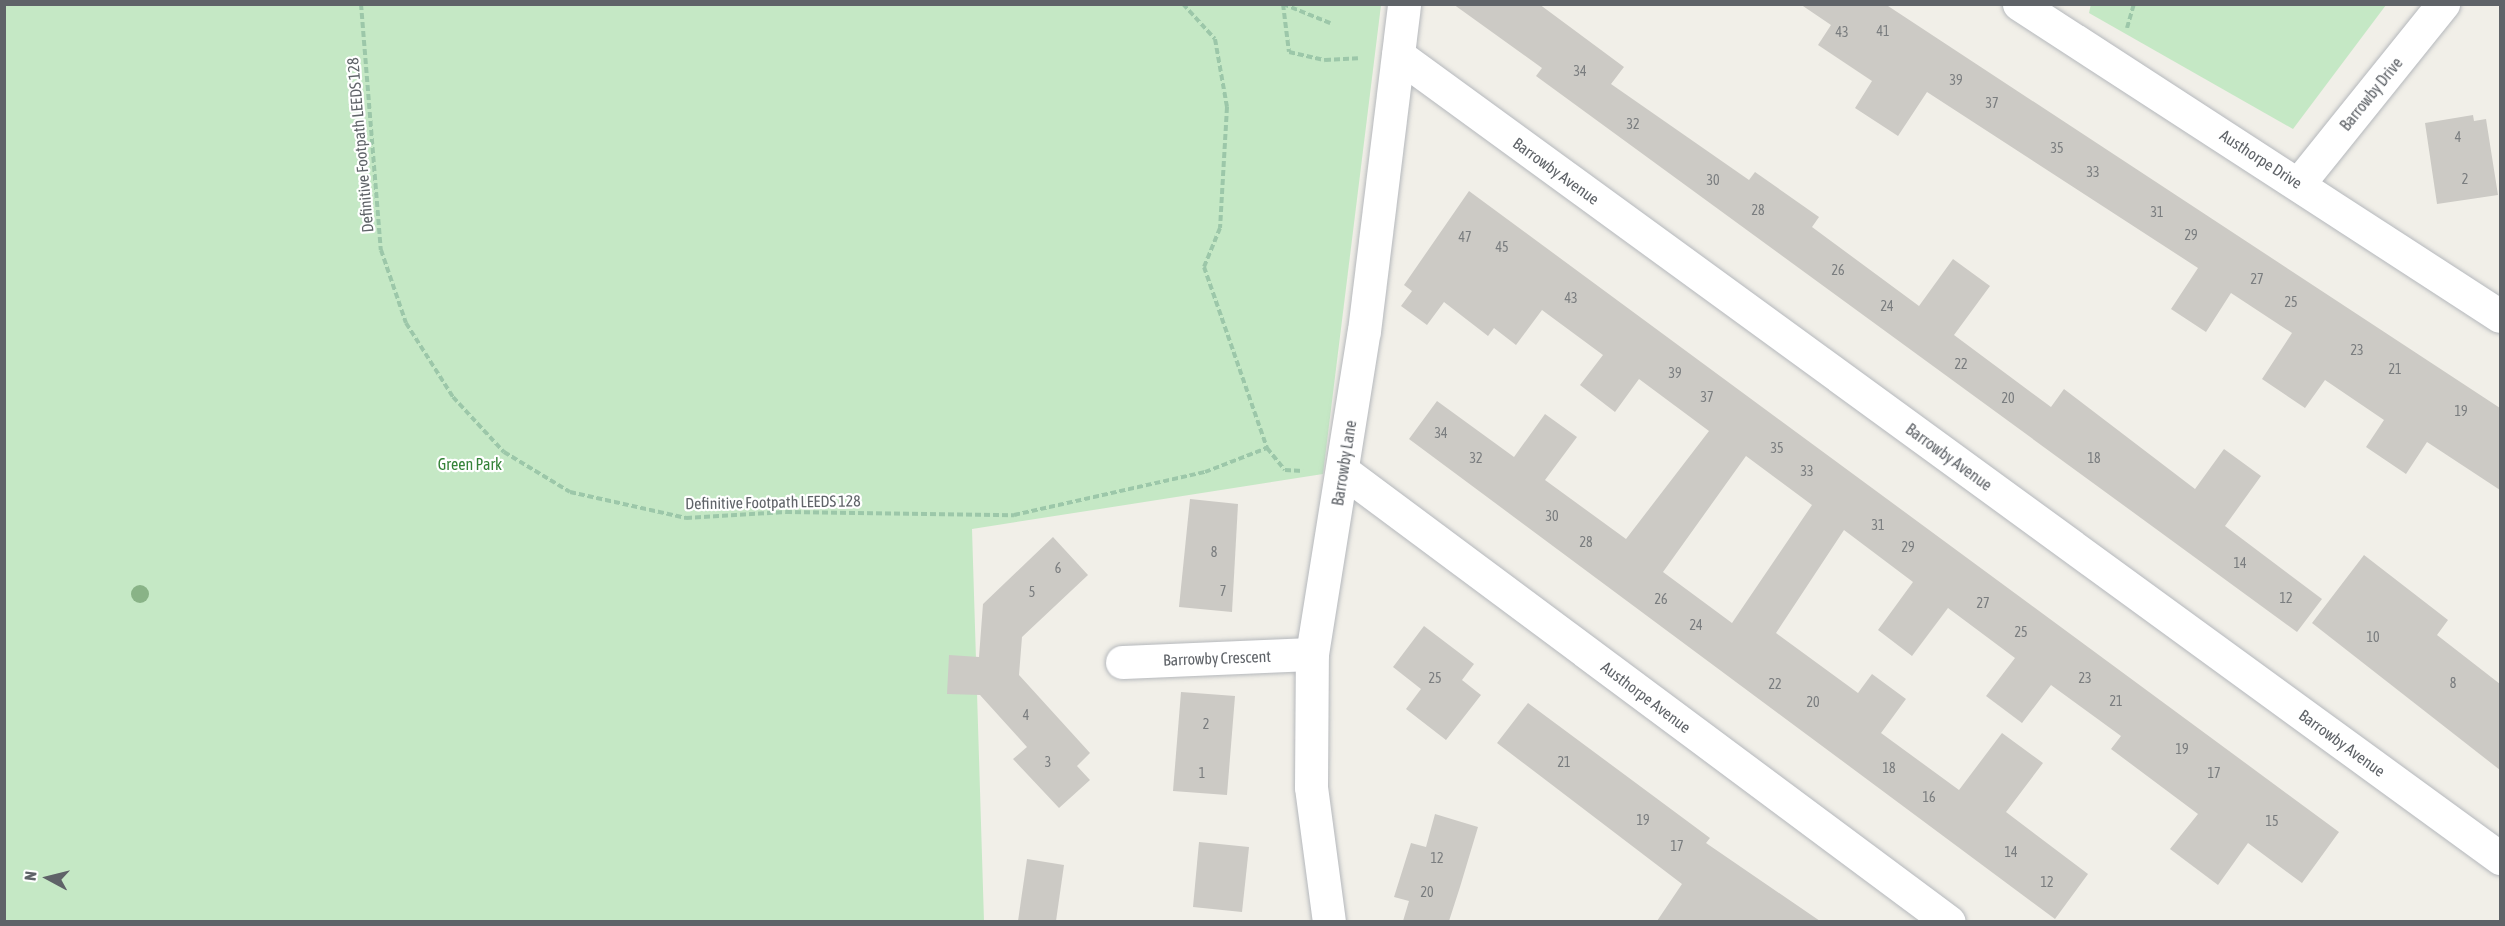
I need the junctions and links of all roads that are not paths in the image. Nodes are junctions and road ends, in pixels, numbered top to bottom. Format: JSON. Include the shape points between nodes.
{"nodes":[{"id":1,"x":1404,"y":4,"type":"edge"},
{"id":2,"x":2019,"y":4,"type":"edge"},
{"id":3,"x":2443,"y":4,"type":"edge"},
{"id":4,"x":1398,"y":55,"type":"junction"},
{"id":5,"x":2299,"y":183,"type":"junction"},
{"id":6,"x":2500,"y":316,"type":"edge"},
{"id":7,"x":1343,"y":471,"type":"junction"},
{"id":8,"x":1312,"y":654,"type":"junction"},
{"id":9,"x":1122,"y":662,"type":"dead end"},
{"id":10,"x":2500,"y":858,"type":"edge"},
{"id":11,"x":1329,"y":921,"type":"edge"},
{"id":12,"x":1949,"y":921,"type":"edge"}],
"edges":[{"from":1,"to":4,"type":"street","name":"Barrowby Lane"},
{"from":2,"to":5,"type":"street","name":"Austhorpe Drive"},
{"from":3,"to":5,"type":"street","name":"Barrowby Drive"},
{"from":4,"to":7,"type":"street","name":"Barrowby Lane"},
{"from":4,"to":10,"type":"street","name":"Barrowby Avenue"},
{"from":5,"to":6,"type":"street","name":"Austhorpe Drive"},
{"from":7,"to":8,"type":"street","name":"Barrowby Lane"},
{"from":7,"to":12,"type":"street","name":"Austhorpe Avenue"},
{"from":8,"to":9,"type":"street","name":"Barrowby Crescent"},
{"from":8,"to":11,"type":"street","name":"Barrowby Lane","via":[[1311,787]]}]}
